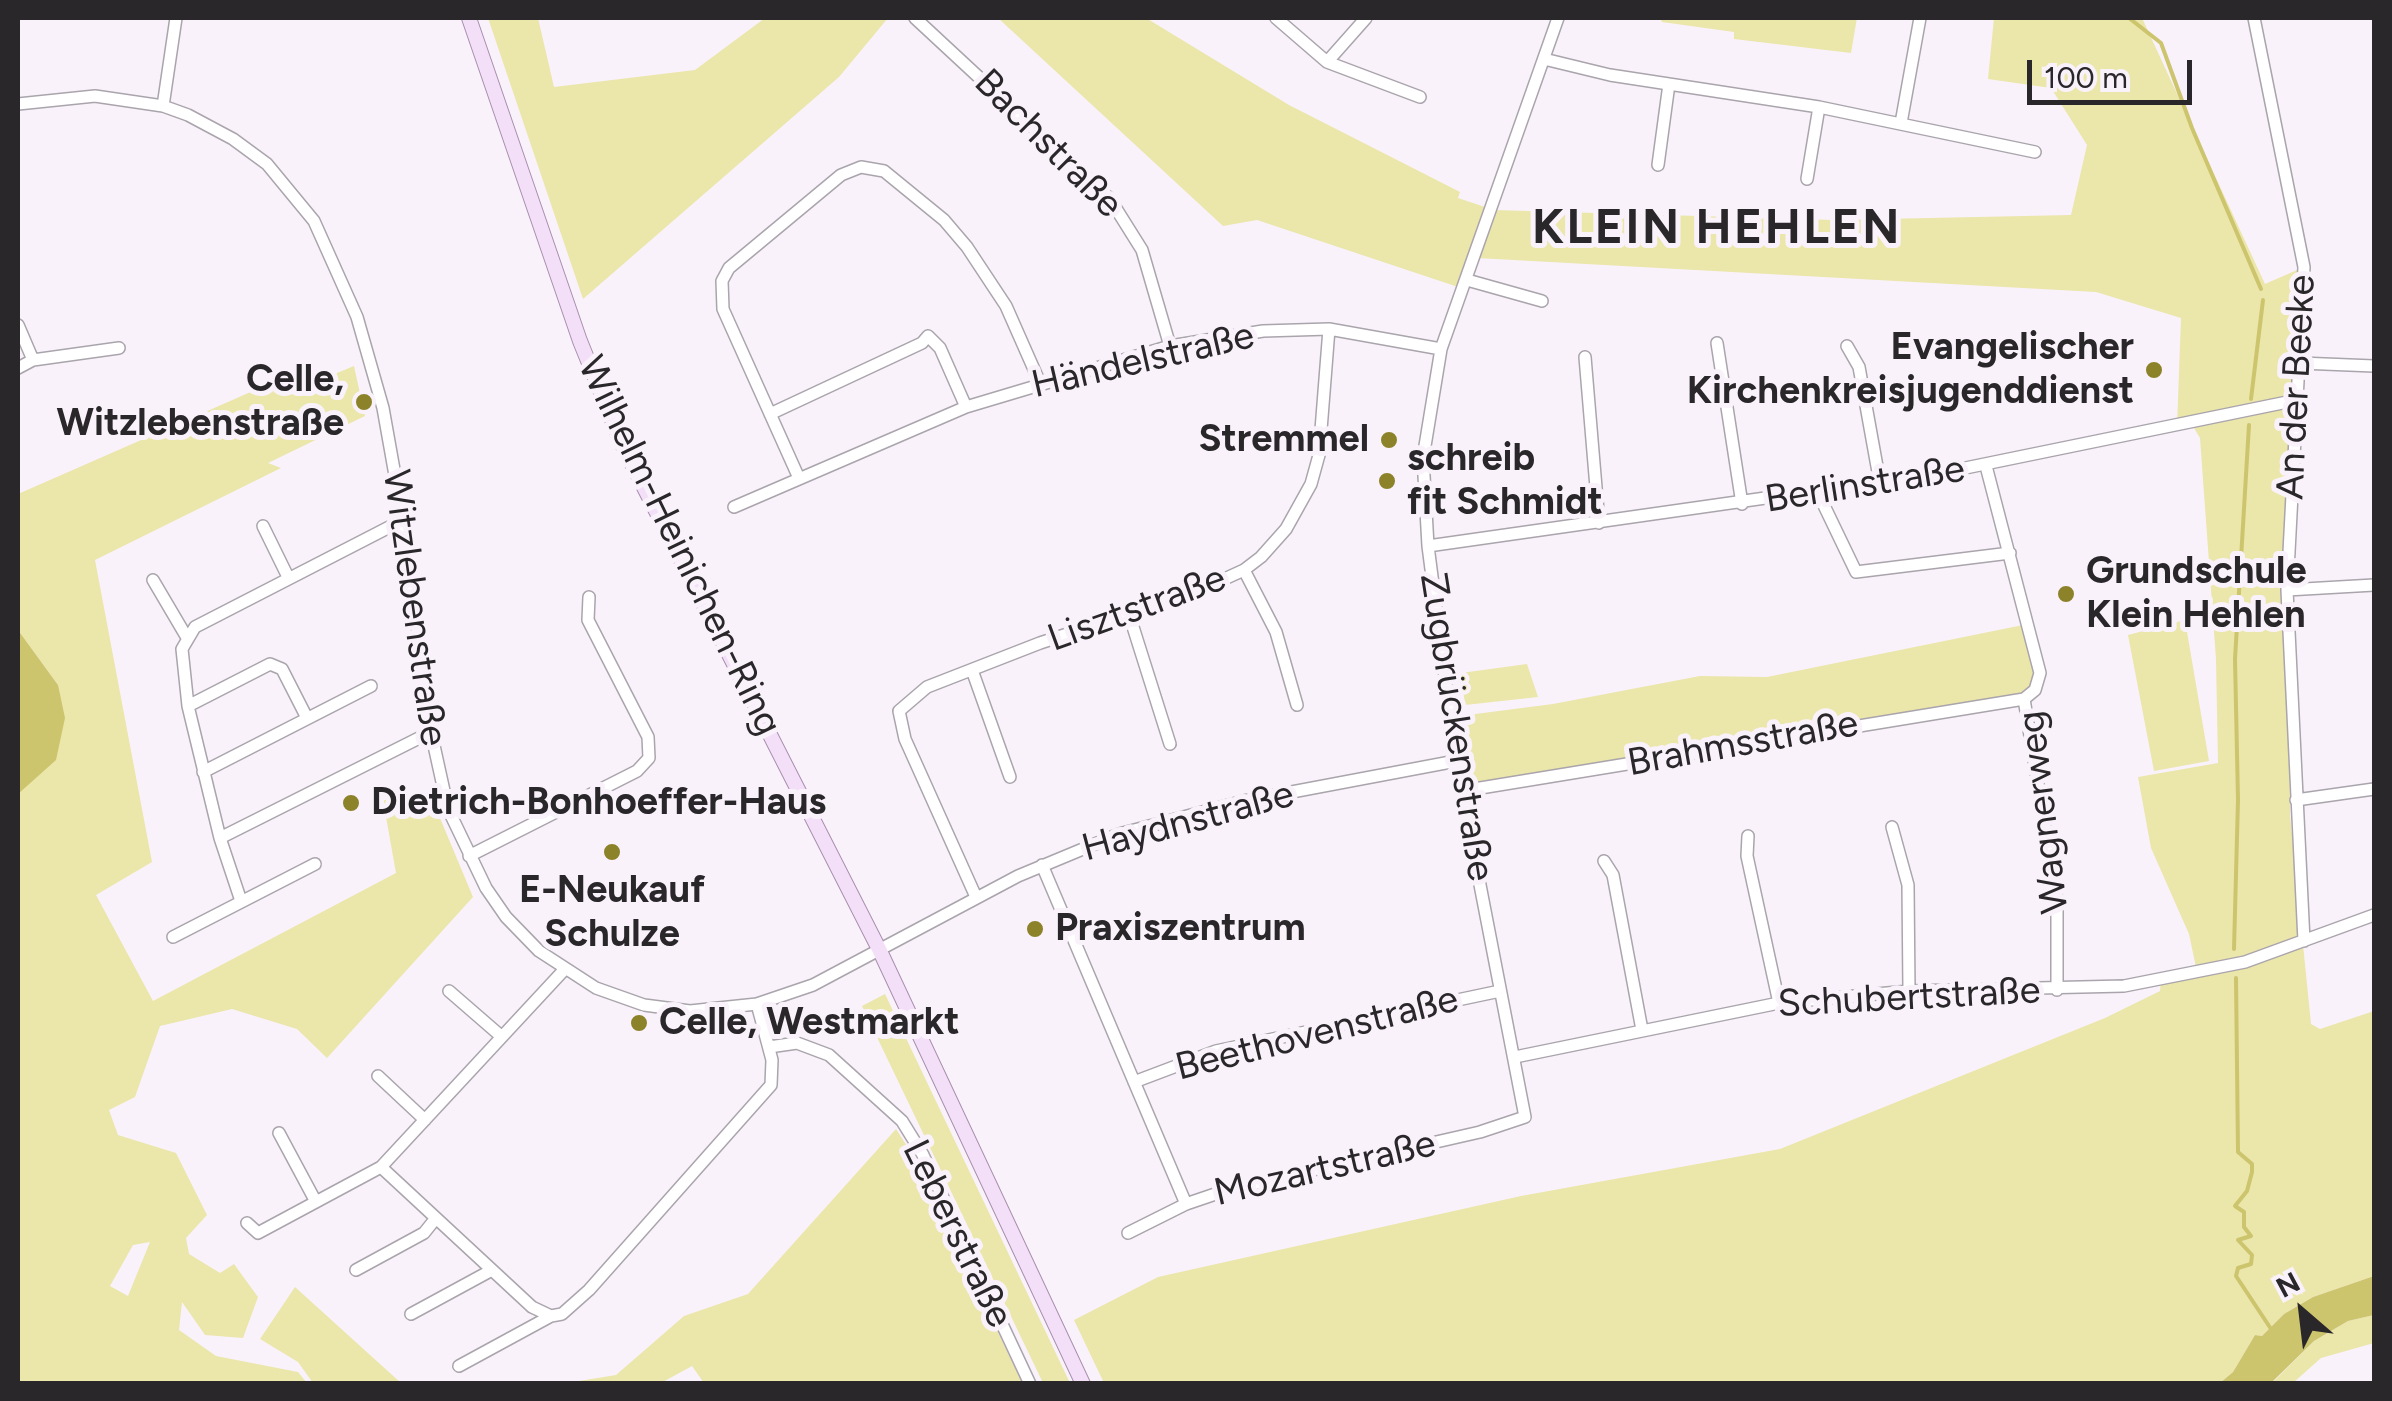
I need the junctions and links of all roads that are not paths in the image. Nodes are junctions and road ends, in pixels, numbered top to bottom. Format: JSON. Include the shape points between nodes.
{"nodes":[{"id":1,"x":176,"y":18,"type":"edge"},
{"id":2,"x":469,"y":18,"type":"edge"},
{"id":3,"x":915,"y":18,"type":"edge"},
{"id":4,"x":1276,"y":18,"type":"edge"},
{"id":5,"x":1366,"y":18,"type":"edge"},
{"id":6,"x":1558,"y":18,"type":"edge"},
{"id":7,"x":1920,"y":18,"type":"edge"},
{"id":8,"x":2254,"y":18,"type":"edge"},
{"id":9,"x":1544,"y":59,"type":"junction"},
{"id":10,"x":1327,"y":62,"type":"junction"},
{"id":11,"x":1670,"y":84,"type":"junction"},
{"id":12,"x":1420,"y":96,"type":"dead end"},
{"id":13,"x":18,"y":104,"type":"edge"},
{"id":14,"x":163,"y":106,"type":"junction"},
{"id":15,"x":1819,"y":107,"type":"junction"},
{"id":16,"x":1901,"y":123,"type":"junction"},
{"id":17,"x":2035,"y":152,"type":"dead end"},
{"id":18,"x":1658,"y":165,"type":"dead end"},
{"id":19,"x":1807,"y":179,"type":"dead end"},
{"id":20,"x":1467,"y":280,"type":"junction"},
{"id":21,"x":1542,"y":301,"type":"dead end"},
{"id":22,"x":18,"y":325,"type":"edge"},
{"id":23,"x":1330,"y":329,"type":"junction"},
{"id":24,"x":1717,"y":343,"type":"dead end"},
{"id":25,"x":1170,"y":346,"type":"junction"},
{"id":26,"x":1847,"y":346,"type":"dead end"},
{"id":27,"x":119,"y":348,"type":"dead end"},
{"id":28,"x":1441,"y":349,"type":"junction"},
{"id":29,"x":1585,"y":357,"type":"dead end"},
{"id":30,"x":33,"y":360,"type":"junction"},
{"id":31,"x":2300,"y":363,"type":"junction"},
{"id":32,"x":2374,"y":366,"type":"edge"},
{"id":33,"x":18,"y":368,"type":"edge"},
{"id":34,"x":1040,"y":383,"type":"junction"},
{"id":35,"x":2297,"y":400,"type":"junction"},
{"id":36,"x":966,"y":407,"type":"junction"},
{"id":37,"x":770,"y":414,"type":"junction"},
{"id":38,"x":1986,"y":466,"type":"junction"},
{"id":39,"x":798,"y":476,"type":"junction"},
{"id":40,"x":1880,"y":484,"type":"junction"},
{"id":41,"x":1818,"y":493,"type":"junction"},
{"id":42,"x":1742,"y":504,"type":"junction"},
{"id":43,"x":734,"y":508,"type":"dead end"},
{"id":44,"x":403,"y":520,"type":"junction"},
{"id":45,"x":1599,"y":523,"type":"junction"},
{"id":46,"x":262,"y":526,"type":"dead end"},
{"id":47,"x":1428,"y":546,"type":"junction"},
{"id":48,"x":2010,"y":553,"type":"junction"},
{"id":49,"x":1244,"y":570,"type":"junction"},
{"id":50,"x":288,"y":578,"type":"junction"},
{"id":51,"x":152,"y":580,"type":"dead end"},
{"id":52,"x":2374,"y":585,"type":"edge"},
{"id":53,"x":2286,"y":590,"type":"junction"},
{"id":54,"x":589,"y":597,"type":"dead end"},
{"id":55,"x":1128,"y":612,"type":"junction"},
{"id":56,"x":186,"y":636,"type":"junction"},
{"id":57,"x":972,"y":670,"type":"junction"},
{"id":58,"x":371,"y":686,"type":"dead end"},
{"id":59,"x":2024,"y":698,"type":"junction"},
{"id":60,"x":1297,"y":705,"type":"dead end"},
{"id":61,"x":188,"y":706,"type":"junction"},
{"id":62,"x":308,"y":718,"type":"junction"},
{"id":63,"x":431,"y":732,"type":"junction"},
{"id":64,"x":1170,"y":744,"type":"dead end"},
{"id":65,"x":1456,"y":761,"type":"junction"},
{"id":66,"x":203,"y":772,"type":"junction"},
{"id":67,"x":1010,"y":776,"type":"dead end"},
{"id":68,"x":2374,"y":789,"type":"edge"},
{"id":69,"x":1462,"y":790,"type":"junction"},
{"id":70,"x":2296,"y":800,"type":"junction"},
{"id":71,"x":1892,"y":827,"type":"dead end"},
{"id":72,"x":1748,"y":836,"type":"dead end"},
{"id":73,"x":220,"y":838,"type":"junction"},
{"id":74,"x":469,"y":856,"type":"junction"},
{"id":75,"x":1604,"y":861,"type":"dead end"},
{"id":76,"x":315,"y":864,"type":"dead end"},
{"id":77,"x":1042,"y":865,"type":"junction"},
{"id":78,"x":976,"y":898,"type":"junction"},
{"id":79,"x":241,"y":902,"type":"junction"},
{"id":80,"x":2374,"y":914,"type":"edge"},
{"id":81,"x":173,"y":937,"type":"dead end"},
{"id":82,"x":2303,"y":942,"type":"junction"},
{"id":83,"x":879,"y":949,"type":"junction"},
{"id":84,"x":564,"y":970,"type":"junction"},
{"id":85,"x":1500,"y":990,"type":"junction"},
{"id":86,"x":2058,"y":990,"type":"junction"},
{"id":87,"x":449,"y":992,"type":"dead end"},
{"id":88,"x":1908,"y":992,"type":"junction"},
{"id":89,"x":1779,"y":1003,"type":"junction"},
{"id":90,"x":757,"y":1004,"type":"junction"},
{"id":91,"x":1642,"y":1030,"type":"junction"},
{"id":92,"x":502,"y":1037,"type":"junction"},
{"id":93,"x":769,"y":1046,"type":"junction"},
{"id":94,"x":1516,"y":1057,"type":"junction"},
{"id":95,"x":378,"y":1076,"type":"dead end"},
{"id":96,"x":1134,"y":1082,"type":"junction"},
{"id":97,"x":1525,"y":1117,"type":"joint"},
{"id":98,"x":425,"y":1120,"type":"junction"},
{"id":99,"x":279,"y":1133,"type":"dead end"},
{"id":100,"x":380,"y":1167,"type":"junction"},
{"id":101,"x":316,"y":1202,"type":"junction"},
{"id":102,"x":1186,"y":1204,"type":"junction"},
{"id":103,"x":436,"y":1218,"type":"junction"},
{"id":104,"x":247,"y":1222,"type":"dead end"},
{"id":105,"x":1128,"y":1232,"type":"dead end"},
{"id":106,"x":356,"y":1270,"type":"dead end"},
{"id":107,"x":492,"y":1270,"type":"junction"},
{"id":108,"x":411,"y":1314,"type":"dead end"},
{"id":109,"x":551,"y":1316,"type":"junction"},
{"id":110,"x":458,"y":1366,"type":"dead end"},
{"id":111,"x":1030,"y":1384,"type":"edge"},
{"id":112,"x":1082,"y":1384,"type":"edge"}],
"edges":[{"from":1,"to":14,"type":"street"},
{"from":2,"to":83,"type":"main road","name":"Wilhelm-Heinichen-Ring","via":[[621,442]]},
{"from":3,"to":25,"type":"street","name":"Bachstraße","via":[[1110,199],[1142,250]]},
{"from":4,"to":10,"type":"street"},
{"from":5,"to":10,"type":"street"},
{"from":6,"to":9,"type":"street","name":"Zugbrückenstraße"},
{"from":7,"to":16,"type":"street"},
{"from":8,"to":31,"type":"street","name":"An der Beeke","via":[[2304,268]]},
{"from":9,"to":11,"type":"street"},
{"from":9,"to":20,"type":"street","name":"Zugbrückenstraße"},
{"from":10,"to":12,"type":"street"},
{"from":11,"to":15,"type":"street"},
{"from":11,"to":18,"type":"street"},
{"from":13,"to":14,"type":"street","name":"Witzlebenstraße","via":[[96,96]]},
{"from":14,"to":44,"type":"street","name":"Witzlebenstraße","via":[[213,127],[258,157],[314,221],[364,336]]},
{"from":15,"to":16,"type":"street"},
{"from":15,"to":19,"type":"street"},
{"from":16,"to":17,"type":"street"},
{"from":20,"to":21,"type":"street"},
{"from":20,"to":28,"type":"street","name":"Zugbrückenstraße"},
{"from":22,"to":30,"type":"street"},
{"from":23,"to":25,"type":"street","name":"Händelstraße","via":[[1262,331]]},
{"from":23,"to":28,"type":"street","name":"Händelstraße"},
{"from":23,"to":49,"type":"street","name":"Lisztstraße","via":[[1311,484],[1277,542]]},
{"from":24,"to":42,"type":"street"},
{"from":25,"to":34,"type":"street","name":"Händelstraße"},
{"from":26,"to":40,"type":"street","via":[[1860,367]]},
{"from":27,"to":30,"type":"street"},
{"from":28,"to":47,"type":"street","name":"Zugbrückenstraße","via":[[1423,458]]},
{"from":29,"to":45,"type":"street"},
{"from":30,"to":33,"type":"street"},
{"from":31,"to":32,"type":"street"},
{"from":31,"to":35,"type":"street","name":"An der Beeke"},
{"from":34,"to":36,"type":"street","name":"Händelstraße"},
{"from":34,"to":37,"type":"street","via":[[1006,306],[967,247],[884,171],[860,167],[841,175],[729,268],[722,281],[723,310]]},
{"from":35,"to":38,"type":"street","name":"Berlinstraße"},
{"from":35,"to":53,"type":"street","name":"An der Beeke"},
{"from":36,"to":37,"type":"street","via":[[928,336]]},
{"from":36,"to":39,"type":"street","name":"Händelstraße"},
{"from":37,"to":39,"type":"street"},
{"from":38,"to":40,"type":"street","name":"Berlinstraße"},
{"from":38,"to":48,"type":"street","name":"Wagnerweg"},
{"from":39,"to":43,"type":"street","name":"Händelstraße"},
{"from":40,"to":41,"type":"street","name":"Berlinstraße"},
{"from":41,"to":42,"type":"street","name":"Berlinstraße"},
{"from":41,"to":48,"type":"street","via":[[1856,572]]},
{"from":42,"to":45,"type":"street","name":"Berlinstraße"},
{"from":44,"to":50,"type":"street"},
{"from":44,"to":63,"type":"street","name":"Witzlebenstraße"},
{"from":45,"to":47,"type":"street","name":"Berlinstraße"},
{"from":46,"to":50,"type":"street"},
{"from":47,"to":65,"type":"street","name":"Zugbrückenstraße"},
{"from":48,"to":59,"type":"street","name":"Wagnerweg","via":[[2040,674],[2036,690]]},
{"from":49,"to":55,"type":"street","name":"Lisztstraße"},
{"from":49,"to":60,"type":"street","via":[[1276,632]]},
{"from":50,"to":56,"type":"street"},
{"from":51,"to":56,"type":"street"},
{"from":52,"to":53,"type":"street"},
{"from":53,"to":70,"type":"street","name":"An der Beeke"},
{"from":54,"to":74,"type":"street","via":[[588,620],[648,737],[649,758],[637,771]]},
{"from":55,"to":57,"type":"street","name":"Lisztstraße"},
{"from":55,"to":64,"type":"street"},
{"from":56,"to":61,"type":"street"},
{"from":57,"to":67,"type":"street"},
{"from":57,"to":78,"type":"street","name":"Lisztstraße","via":[[927,687],[900,711],[905,738]]},
{"from":58,"to":62,"type":"street"},
{"from":59,"to":69,"type":"street","name":"Brahmsstraße"},
{"from":59,"to":86,"type":"street","name":"Wagnerweg","via":[[2057,900]]},
{"from":61,"to":62,"type":"street","via":[[270,664],[282,669]]},
{"from":61,"to":66,"type":"street"},
{"from":62,"to":66,"type":"street"},
{"from":63,"to":73,"type":"street"},
{"from":63,"to":74,"type":"street","name":"Witzlebenstraße","via":[[448,810]]},
{"from":65,"to":69,"type":"street","name":"Zugbrückenstraße"},
{"from":65,"to":77,"type":"street","name":"Haydnstraße","via":[[1192,813]]},
{"from":66,"to":73,"type":"street"},
{"from":68,"to":70,"type":"street"},
{"from":69,"to":85,"type":"street","name":"Zugbrückenstraße"},
{"from":70,"to":82,"type":"street","name":"An der Beeke"},
{"from":71,"to":88,"type":"street","via":[[1908,885]]},
{"from":72,"to":89,"type":"street","via":[[1746,856]]},
{"from":73,"to":79,"type":"street"},
{"from":74,"to":84,"type":"street","name":"Witzlebenstraße","via":[[506,917]]},
{"from":75,"to":91,"type":"street","via":[[1613,875]]},
{"from":76,"to":79,"type":"street"},
{"from":77,"to":78,"type":"street","name":"Haydnstraße"},
{"from":77,"to":96,"type":"street"},
{"from":78,"to":83,"type":"street","name":"Haydnstraße"},
{"from":79,"to":81,"type":"street"},
{"from":80,"to":82,"type":"street","name":"Schubertstraße"},
{"from":82,"to":86,"type":"street","name":"Schubertstraße","via":[[2161,980]]},
{"from":83,"to":90,"type":"street","name":"Witzlebenstraße","via":[[813,985]]},
{"from":83,"to":112,"type":"main road","name":"Wilhelm-Heinichen-Ring"},
{"from":84,"to":90,"type":"street","name":"Witzlebenstraße","via":[[644,1005],[690,1011]]},
{"from":84,"to":92,"type":"street"},
{"from":85,"to":94,"type":"street","name":"Zugbrückenstraße"},
{"from":85,"to":96,"type":"street","name":"Beethovenstraße","via":[[1216,1051]]},
{"from":86,"to":88,"type":"street","name":"Schubertstraße"},
{"from":87,"to":92,"type":"street"},
{"from":88,"to":89,"type":"street","name":"Schubertstraße"},
{"from":89,"to":91,"type":"street","name":"Schubertstraße"},
{"from":90,"to":93,"type":"street"},
{"from":91,"to":94,"type":"street","name":"Schubertstraße"},
{"from":92,"to":98,"type":"street"},
{"from":93,"to":109,"type":"street","via":[[771,1085],[762,1098],[573,1307]]},
{"from":93,"to":111,"type":"street","name":"Leberstraße","via":[[797,1044],[829,1055],[902,1122]]},
{"from":94,"to":97,"type":"street","name":"Zugbrückenstraße"},
{"from":95,"to":98,"type":"street"},
{"from":96,"to":102,"type":"street"},
{"from":97,"to":102,"type":"street","name":"Mozartstraße"},
{"from":98,"to":100,"type":"street"},
{"from":99,"to":101,"type":"street"},
{"from":100,"to":101,"type":"street"},
{"from":100,"to":103,"type":"street"},
{"from":101,"to":104,"type":"street","via":[[258,1233]]},
{"from":102,"to":105,"type":"street","name":"Mozartstraße"},
{"from":103,"to":106,"type":"street","via":[[424,1232]]},
{"from":103,"to":107,"type":"street"},
{"from":107,"to":108,"type":"street"},
{"from":107,"to":109,"type":"street","via":[[532,1308]]},
{"from":109,"to":110,"type":"street"}]}
